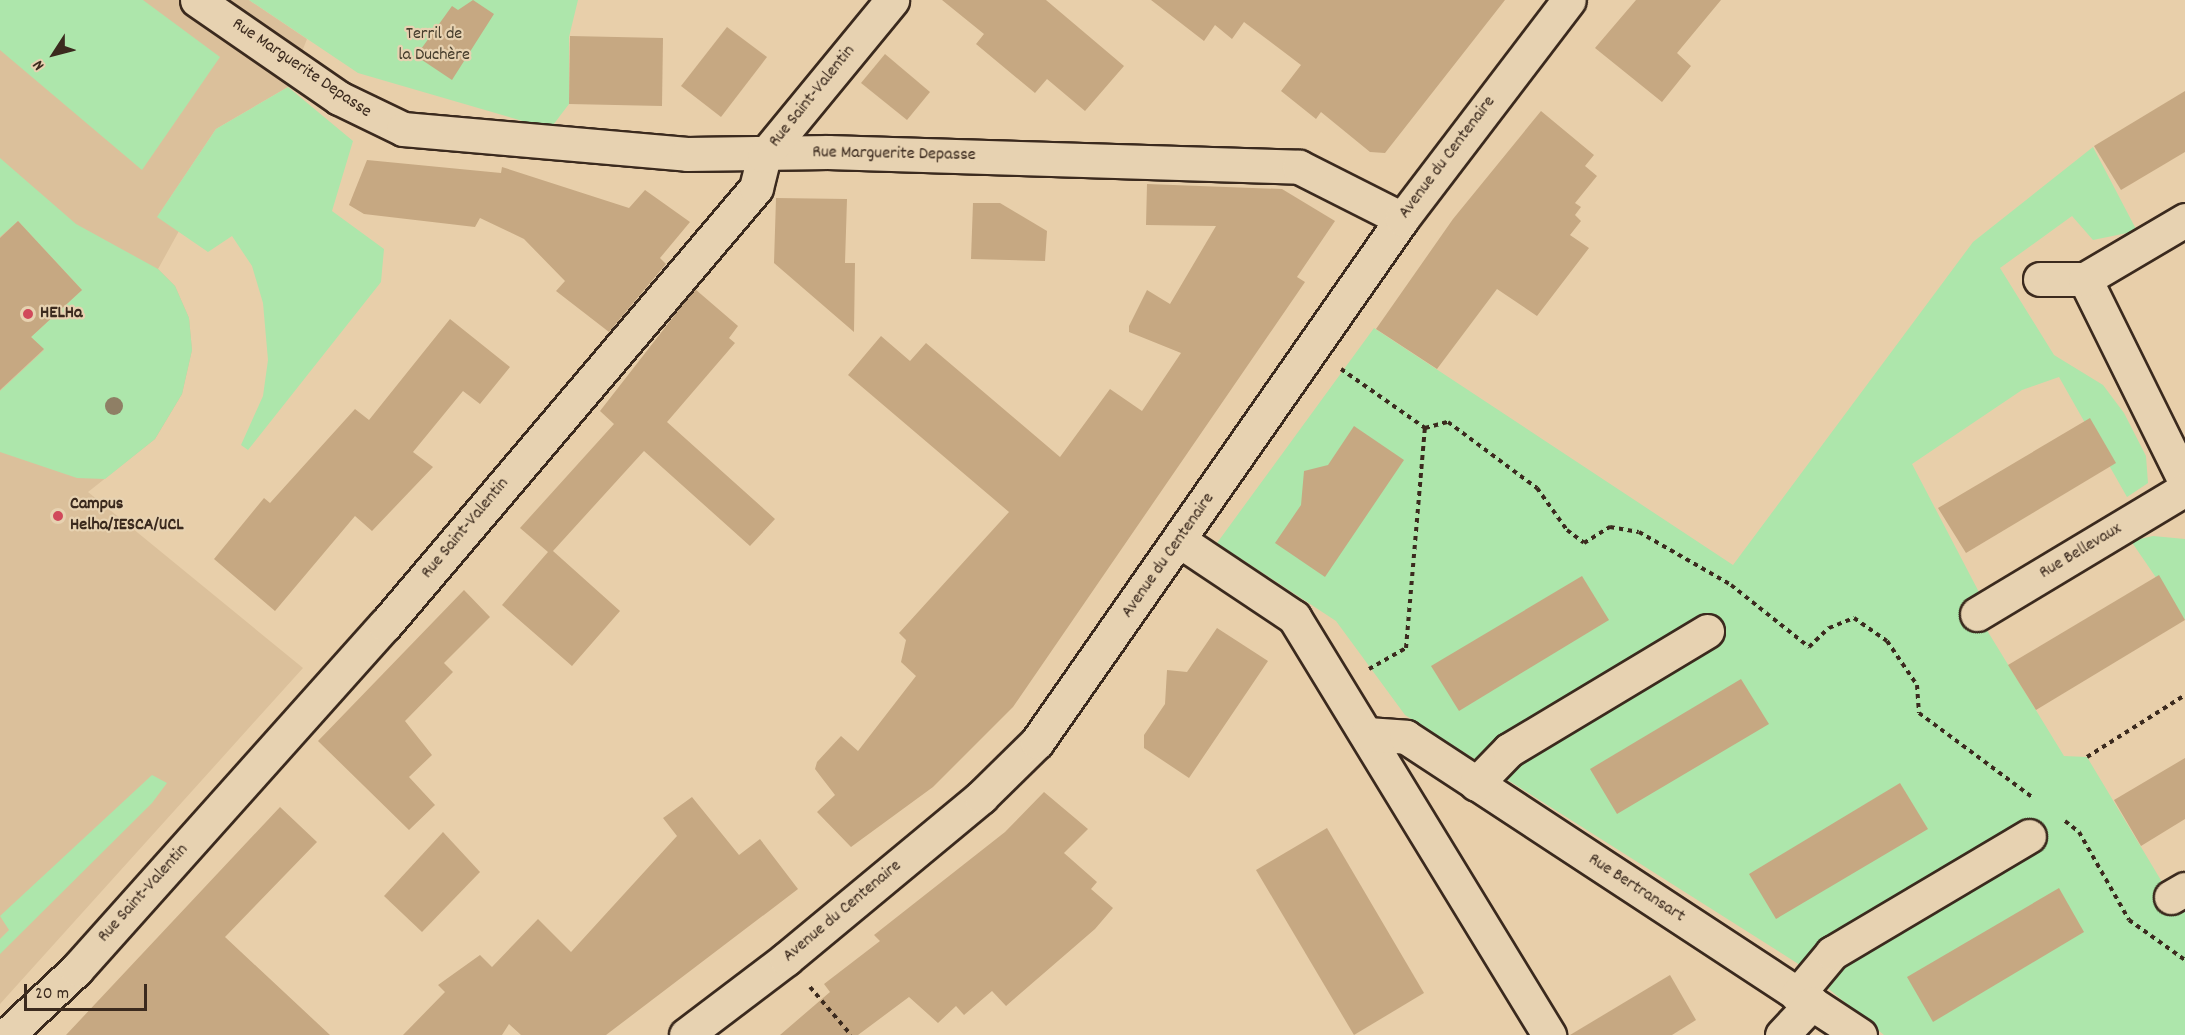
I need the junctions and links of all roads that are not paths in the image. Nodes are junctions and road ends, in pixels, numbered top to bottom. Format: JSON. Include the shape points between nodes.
{"nodes":[{"id":1,"x":197,"y":0,"type":"edge"},
{"id":2,"x":892,"y":0,"type":"edge"},
{"id":3,"x":1569,"y":0,"type":"edge"},
{"id":4,"x":764,"y":156,"type":"junction"},
{"id":5,"x":1402,"y":219,"type":"junction"},
{"id":6,"x":2185,"y":220,"type":"edge"},
{"id":7,"x":2040,"y":279,"type":"dead end"},
{"id":8,"x":2085,"y":279,"type":"junction"},
{"id":9,"x":2185,"y":481,"type":"edge"},
{"id":10,"x":2185,"y":489,"type":"edge"},
{"id":11,"x":1180,"y":541,"type":"junction"},
{"id":12,"x":1977,"y":614,"type":"dead end"},
{"id":13,"x":1707,"y":631,"type":"dead end"},
{"id":14,"x":1367,"y":734,"type":"junction"},
{"id":15,"x":1476,"y":784,"type":"junction"},
{"id":16,"x":2030,"y":836,"type":"dead end"},
{"id":17,"x":1804,"y":999,"type":"junction"},
{"id":18,"x":7,"y":1035,"type":"edge"},
{"id":19,"x":686,"y":1035,"type":"edge"},
{"id":20,"x":1549,"y":1035,"type":"edge"},
{"id":21,"x":1782,"y":1035,"type":"edge"},
{"id":22,"x":1860,"y":1035,"type":"edge"}],
"edges":[{"from":1,"to":4,"type":"street","name":"Rue Marguerite Depasse","via":[[339,98],[403,129]]},
{"from":2,"to":4,"type":"street","name":"Rue Saint-Valentin"},
{"from":3,"to":5,"type":"street","name":"Avenue du Centenaire"},
{"from":4,"to":5,"type":"street","name":"Rue Marguerite Depasse","via":[[828,152],[1299,167]]},
{"from":4,"to":18,"type":"street","name":"Rue Saint-Valentin","via":[[756,188],[385,624],[77,969]]},
{"from":5,"to":11,"type":"street","name":"Avenue du Centenaire"},
{"from":6,"to":8,"type":"street"},
{"from":7,"to":8,"type":"street"},
{"from":8,"to":9,"type":"street"},
{"from":10,"to":12,"type":"street","name":"Rue Bellevaux"},
{"from":11,"to":14,"type":"street","via":[[1294,617]]},
{"from":11,"to":19,"type":"street","name":"Avenue du Centenaire","via":[[1037,742],[981,797],[786,960]]},
{"from":13,"to":15,"type":"street","via":[[1509,750]]},
{"from":14,"to":15,"type":"street","name":"Rue Bertransart","via":[[1406,737]]},
{"from":14,"to":20,"type":"street"},
{"from":15,"to":17,"type":"street","name":"Rue Bertransart"},
{"from":16,"to":17,"type":"street","via":[[1833,953]]},
{"from":17,"to":21,"type":"street"},
{"from":17,"to":22,"type":"street","name":"Rue Bertransart"}]}
